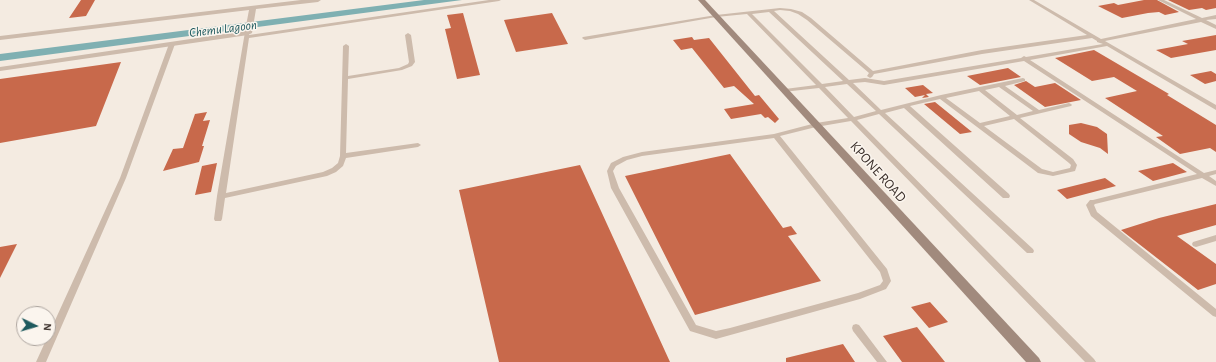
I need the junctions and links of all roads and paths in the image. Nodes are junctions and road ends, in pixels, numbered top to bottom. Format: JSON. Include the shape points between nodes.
{"nodes":[{"id":1,"x":318,"y":0,"type":"edge"},
{"id":2,"x":499,"y":0,"type":"edge"},
{"id":3,"x":702,"y":0,"type":"edge"},
{"id":4,"x":1031,"y":0,"type":"edge"},
{"id":5,"x":1160,"y":0,"type":"edge"},
{"id":6,"x":253,"y":8,"type":"junction"},
{"id":7,"x":770,"y":10,"type":"junction"},
{"id":8,"x":748,"y":12,"type":"junction"},
{"id":9,"x":716,"y":16,"type":"junction"},
{"id":10,"x":1216,"y":17,"type":"edge"},
{"id":11,"x":1200,"y":20,"type":"junction"},
{"id":12,"x":1216,"y":27,"type":"edge"},
{"id":13,"x":248,"y":30,"type":"junction"},
{"id":14,"x":408,"y":35,"type":"dead end"},
{"id":15,"x":1092,"y":36,"type":"junction"},
{"id":16,"x":0,"y":38,"type":"edge"},
{"id":17,"x":585,"y":38,"type":"dead end"},
{"id":18,"x":1099,"y":41,"type":"junction"},
{"id":19,"x":172,"y":44,"type":"junction"},
{"id":20,"x":1106,"y":45,"type":"junction"},
{"id":21,"x":346,"y":46,"type":"dead end"},
{"id":22,"x":989,"y":58,"type":"junction"},
{"id":23,"x":1024,"y":58,"type":"junction"},
{"id":24,"x":0,"y":69,"type":"edge"},
{"id":25,"x":872,"y":73,"type":"junction"},
{"id":26,"x":346,"y":78,"type":"junction"},
{"id":27,"x":865,"y":80,"type":"junction"},
{"id":28,"x":1023,"y":80,"type":"dead end"},
{"id":29,"x":848,"y":82,"type":"junction"},
{"id":30,"x":1000,"y":85,"type":"junction"},
{"id":31,"x":822,"y":86,"type":"junction"},
{"id":32,"x":980,"y":89,"type":"junction"},
{"id":33,"x":786,"y":91,"type":"junction"},
{"id":34,"x":941,"y":97,"type":"junction"},
{"id":35,"x":1069,"y":105,"type":"dead end"},
{"id":36,"x":906,"y":106,"type":"junction"},
{"id":37,"x":1216,"y":108,"type":"edge"},
{"id":38,"x":879,"y":112,"type":"junction"},
{"id":39,"x":1038,"y":112,"type":"junction"},
{"id":40,"x":1016,"y":117,"type":"junction"},
{"id":41,"x":852,"y":119,"type":"junction"},
{"id":42,"x":816,"y":125,"type":"junction"},
{"id":43,"x":978,"y":125,"type":"junction"},
{"id":44,"x":776,"y":136,"type":"junction"},
{"id":45,"x":418,"y":144,"type":"dead end"},
{"id":46,"x":343,"y":156,"type":"junction"},
{"id":47,"x":1216,"y":172,"type":"edge"},
{"id":48,"x":1203,"y":175,"type":"junction"},
{"id":49,"x":1216,"y":184,"type":"edge"},
{"id":50,"x":221,"y":196,"type":"junction"},
{"id":51,"x":1006,"y":196,"type":"dead end"},
{"id":52,"x":218,"y":219,"type":"dead end"},
{"id":53,"x":1216,"y":238,"type":"edge"},
{"id":54,"x":1196,"y":244,"type":"dead end"},
{"id":55,"x":1030,"y":251,"type":"dead end"},
{"id":56,"x":1216,"y":314,"type":"edge"},
{"id":57,"x":856,"y":328,"type":"dead end"},
{"id":58,"x":41,"y":362,"type":"edge"},
{"id":59,"x":882,"y":362,"type":"edge"},
{"id":60,"x":1034,"y":362,"type":"edge"},
{"id":61,"x":1091,"y":362,"type":"edge"}],
"edges":[{"from":1,"to":6,"type":"street"},
{"from":2,"to":13,"type":"lane"},
{"from":3,"to":9,"type":"main road","name":"KPONE ROAD"},
{"from":4,"to":15,"type":"lane"},
{"from":5,"to":11,"type":"lane"},
{"from":6,"to":13,"type":"street"},
{"from":6,"to":16,"type":"street"},
{"from":7,"to":8,"type":"lane"},
{"from":7,"to":25,"type":"lane","via":[[791,10],[800,13]]},
{"from":7,"to":29,"type":"lane"},
{"from":8,"to":9,"type":"lane"},
{"from":8,"to":31,"type":"lane"},
{"from":9,"to":17,"type":"lane"},
{"from":9,"to":33,"type":"main road","name":"KPONE ROAD"},
{"from":10,"to":11,"type":"lane"},
{"from":11,"to":12,"type":"lane"},
{"from":11,"to":18,"type":"lane"},
{"from":13,"to":19,"type":"street"},
{"from":13,"to":50,"type":"lane"},
{"from":14,"to":26,"type":"lane","via":[[412,62],[410,65]]},
{"from":15,"to":18,"type":"lane"},
{"from":15,"to":22,"type":"lane"},
{"from":18,"to":20,"type":"lane"},
{"from":19,"to":24,"type":"street"},
{"from":19,"to":58,"type":"lane","via":[[123,178]]},
{"from":20,"to":23,"type":"lane"},
{"from":20,"to":37,"type":"lane"},
{"from":21,"to":26,"type":"lane"},
{"from":22,"to":23,"type":"lane"},
{"from":22,"to":25,"type":"lane"},
{"from":22,"to":27,"type":"lane","via":[[884,83]]},
{"from":23,"to":48,"type":"lane"},
{"from":25,"to":27,"type":"lane"},
{"from":26,"to":46,"type":"lane"},
{"from":27,"to":29,"type":"lane"},
{"from":28,"to":30,"type":"lane"},
{"from":29,"to":31,"type":"lane"},
{"from":29,"to":38,"type":"lane"},
{"from":30,"to":32,"type":"lane"},
{"from":30,"to":39,"type":"lane"},
{"from":31,"to":33,"type":"lane"},
{"from":31,"to":41,"type":"lane"},
{"from":32,"to":34,"type":"lane"},
{"from":32,"to":40,"type":"lane"},
{"from":33,"to":42,"type":"main road","name":"KPONE ROAD"},
{"from":34,"to":36,"type":"lane"},
{"from":34,"to":43,"type":"lane"},
{"from":35,"to":39,"type":"lane"},
{"from":36,"to":38,"type":"lane"},
{"from":36,"to":51,"type":"lane"},
{"from":38,"to":41,"type":"lane"},
{"from":38,"to":55,"type":"lane"},
{"from":39,"to":40,"type":"lane"},
{"from":40,"to":43,"type":"lane"},
{"from":40,"to":43,"type":"lane","via":[[1071,161],[1073,169],[1053,174],[1040,171]]},
{"from":41,"to":42,"type":"lane"},
{"from":41,"to":61,"type":"lane"},
{"from":42,"to":44,"type":"lane"},
{"from":42,"to":60,"type":"main road","name":"KPONE ROAD"},
{"from":44,"to":44,"type":"lane","via":[[884,271],[887,281],[883,287],[860,296],[730,332],[716,335],[693,328],[615,188],[610,171],[613,165],[625,158],[642,154]]},
{"from":45,"to":46,"type":"lane"},
{"from":46,"to":50,"type":"lane","via":[[341,164],[325,174]]},
{"from":47,"to":48,"type":"lane"},
{"from":48,"to":49,"type":"lane"},
{"from":48,"to":56,"type":"lane","via":[[1093,202],[1090,206],[1094,214]]},
{"from":50,"to":52,"type":"lane"},
{"from":53,"to":54,"type":"lane"},
{"from":57,"to":59,"type":"lane"}]}
